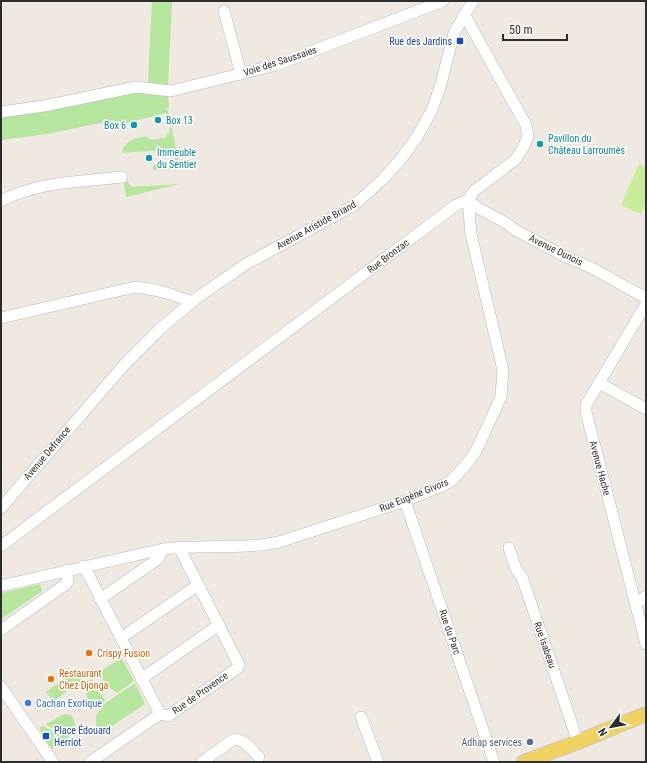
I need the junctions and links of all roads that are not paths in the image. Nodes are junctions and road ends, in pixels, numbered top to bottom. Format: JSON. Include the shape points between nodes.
{"nodes":[{"id":1,"x":443,"y":1,"type":"edge"},
{"id":2,"x":473,"y":1,"type":"edge"},
{"id":3,"x":224,"y":11,"type":"dead end"},
{"id":4,"x":464,"y":14,"type":"junction"},
{"id":5,"x":241,"y":74,"type":"junction"},
{"id":6,"x":1,"y":112,"type":"edge"},
{"id":7,"x":122,"y":177,"type":"dead end"},
{"id":8,"x":468,"y":200,"type":"junction"},
{"id":9,"x":1,"y":201,"type":"edge"},
{"id":10,"x":646,"y":298,"type":"edge"},
{"id":11,"x":192,"y":302,"type":"junction"},
{"id":12,"x":646,"y":304,"type":"edge"},
{"id":13,"x":1,"y":318,"type":"edge"},
{"id":14,"x":599,"y":383,"type":"junction"},
{"id":15,"x":94,"y":399,"type":"joint"},
{"id":16,"x":646,"y":409,"type":"edge"},
{"id":17,"x":405,"y":501,"type":"junction"},
{"id":18,"x":1,"y":508,"type":"edge"},
{"id":19,"x":1,"y":546,"type":"edge"},
{"id":20,"x":179,"y":547,"type":"junction"},
{"id":21,"x":509,"y":548,"type":"dead end"},
{"id":22,"x":163,"y":549,"type":"junction"},
{"id":23,"x":84,"y":566,"type":"junction"},
{"id":24,"x":67,"y":570,"type":"junction"},
{"id":25,"x":198,"y":585,"type":"junction"},
{"id":26,"x":1,"y":586,"type":"edge"},
{"id":27,"x":646,"y":596,"type":"edge"},
{"id":28,"x":100,"y":599,"type":"junction"},
{"id":29,"x":636,"y":604,"type":"junction"},
{"id":30,"x":219,"y":625,"type":"junction"},
{"id":31,"x":1,"y":630,"type":"edge"},
{"id":32,"x":120,"y":638,"type":"junction"},
{"id":33,"x":646,"y":644,"type":"edge"},
{"id":34,"x":141,"y":678,"type":"junction"},
{"id":35,"x":1,"y":687,"type":"edge"},
{"id":36,"x":160,"y":714,"type":"junction"},
{"id":37,"x":646,"y":714,"type":"edge"},
{"id":38,"x":361,"y":717,"type":"dead end"},
{"id":39,"x":578,"y":742,"type":"junction"},
{"id":40,"x":259,"y":757,"type":"dead end"},
{"id":41,"x":53,"y":762,"type":"edge"},
{"id":42,"x":90,"y":762,"type":"edge"},
{"id":43,"x":202,"y":762,"type":"edge"},
{"id":44,"x":378,"y":762,"type":"edge"},
{"id":45,"x":494,"y":762,"type":"edge"},
{"id":46,"x":524,"y":762,"type":"edge"}],
"edges":[{"from":1,"to":5,"type":"street","name":"Voie des Saussaies","via":[[276,65]]},
{"from":2,"to":4,"type":"street","name":"Avenue Aristide Briand"},
{"from":3,"to":5,"type":"street"},
{"from":4,"to":8,"type":"street","name":"Rue Bronzac","via":[[526,125],[528,136],[516,158],[474,191]]},
{"from":4,"to":11,"type":"street","name":"Avenue Aristide Briand","via":[[454,33],[432,110],[417,137],[382,180],[353,206],[246,264]]},
{"from":5,"to":6,"type":"street","name":"Voie des Saussaies","via":[[171,91],[136,87]]},
{"from":7,"to":9,"type":"street","via":[[50,184],[25,190]]},
{"from":8,"to":10,"type":"street","name":"Avenue Dunois","via":[[515,230]]},
{"from":8,"to":17,"type":"street","name":"Rue Eugène Givors","via":[[471,234],[503,370],[500,397],[476,451],[465,466],[452,480],[442,486]]},
{"from":8,"to":19,"type":"street","name":"Rue Bronzac","via":[[456,205]]},
{"from":11,"to":13,"type":"street","via":[[153,288],[135,287]]},
{"from":11,"to":15,"type":"street","name":"Avenue Aristide Briand","via":[[132,356]]},
{"from":12,"to":14,"type":"street","name":"Avenue Hache"},
{"from":14,"to":16,"type":"street"},
{"from":14,"to":29,"type":"street","name":"Avenue Hache","via":[[586,405],[586,412]]},
{"from":15,"to":18,"type":"street","name":"Avenue Defrance"},
{"from":17,"to":20,"type":"street","name":"Rue Eugène Givors","via":[[260,546]]},
{"from":17,"to":45,"type":"street","name":"Rue du Parc"},
{"from":20,"to":22,"type":"street","name":"Rue Eugène Givors"},
{"from":20,"to":25,"type":"street","name":"Rue de Provence"},
{"from":21,"to":39,"type":"street","name":"Rue Isabeau","via":[[516,569],[522,577]]},
{"from":22,"to":23,"type":"street","name":"Rue Eugène Givors"},
{"from":22,"to":28,"type":"street","via":[[158,559]]},
{"from":23,"to":24,"type":"street","name":"Rue Eugène Givors"},
{"from":23,"to":28,"type":"street"},
{"from":24,"to":26,"type":"street","name":"Rue Eugène Givors"},
{"from":24,"to":31,"type":"street","via":[[66,584]]},
{"from":25,"to":30,"type":"street","name":"Rue de Provence"},
{"from":25,"to":32,"type":"street"},
{"from":27,"to":29,"type":"street"},
{"from":28,"to":32,"type":"street"},
{"from":29,"to":33,"type":"street","name":"Avenue Hache"},
{"from":30,"to":34,"type":"street"},
{"from":30,"to":36,"type":"street","name":"Rue de Provence","via":[[239,663],[238,668],[168,716]]},
{"from":32,"to":34,"type":"street"},
{"from":34,"to":36,"type":"street"},
{"from":35,"to":41,"type":"street"},
{"from":36,"to":42,"type":"street","name":"Rue de Provence"},
{"from":37,"to":39,"type":"main road"},
{"from":38,"to":44,"type":"street"},
{"from":39,"to":46,"type":"main road"},
{"from":40,"to":43,"type":"street","via":[[238,738]]}]}
